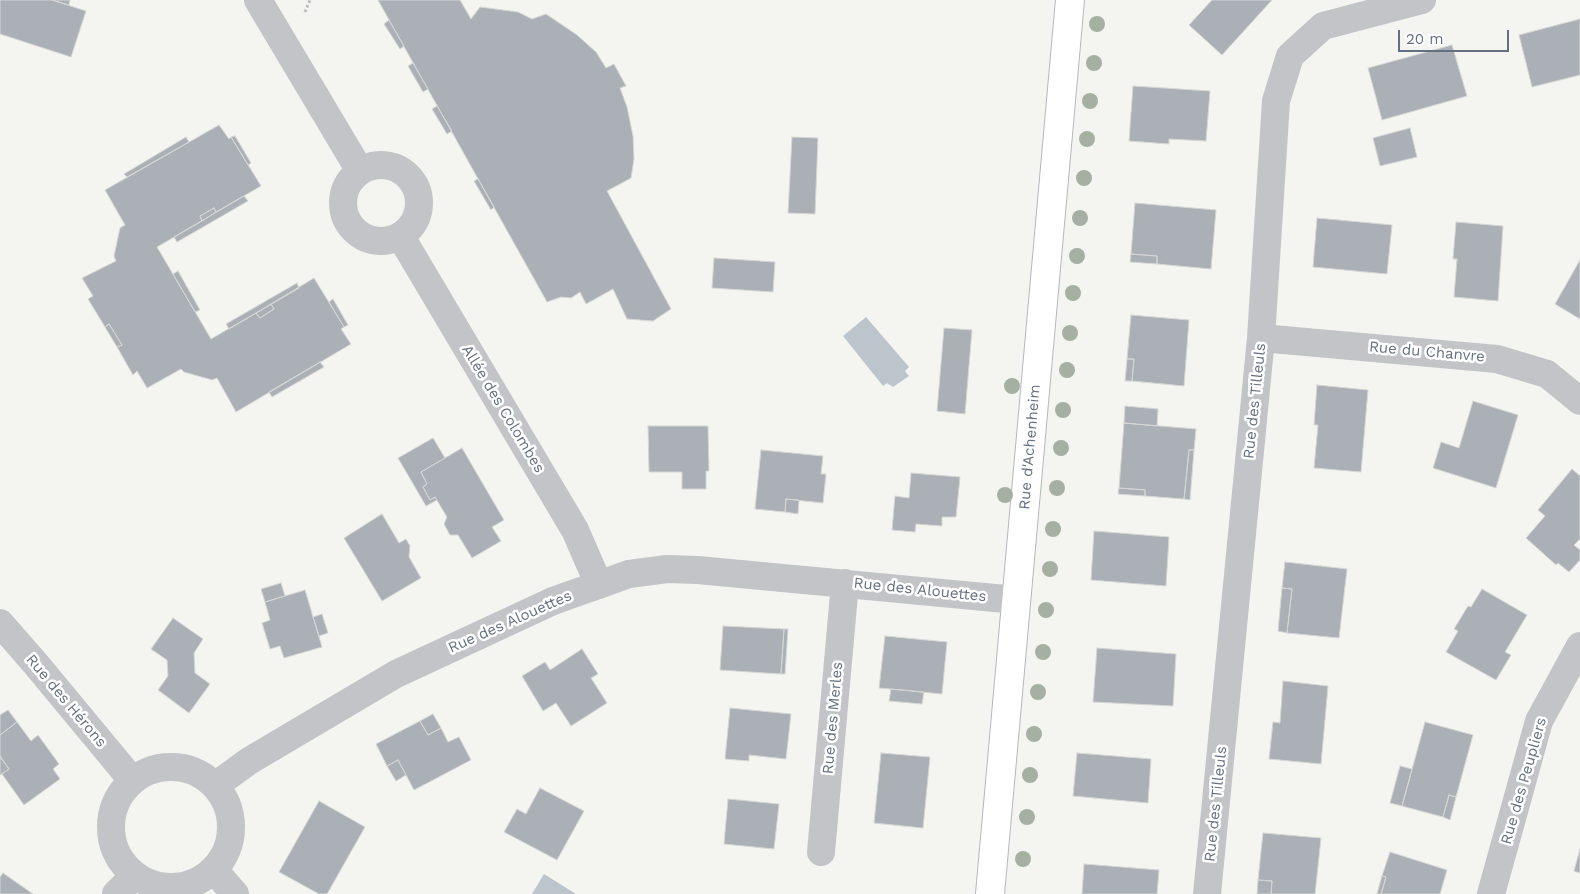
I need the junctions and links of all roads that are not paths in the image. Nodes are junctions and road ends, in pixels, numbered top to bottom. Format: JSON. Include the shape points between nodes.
{"nodes":[{"id":1,"x":258,"y":0,"type":"edge"},
{"id":2,"x":1070,"y":0,"type":"edge"},
{"id":3,"x":1422,"y":0,"type":"edge"},
{"id":4,"x":360,"y":171,"type":"junction"},
{"id":5,"x":401,"y":237,"type":"junction"},
{"id":6,"x":1261,"y":338,"type":"junction"},
{"id":7,"x":1580,"y":401,"type":"edge"},
{"id":8,"x":845,"y":583,"type":"junction"},
{"id":9,"x":599,"y":585,"type":"junction"},
{"id":10,"x":1016,"y":600,"type":"junction"},
{"id":11,"x":0,"y":623,"type":"edge"},
{"id":12,"x":1580,"y":646,"type":"edge"},
{"id":13,"x":132,"y":780,"type":"junction"},
{"id":14,"x":216,"y":785,"type":"junction"},
{"id":15,"x":822,"y":852,"type":"dead end"},
{"id":16,"x":214,"y":870,"type":"junction"},
{"id":17,"x":125,"y":885,"type":"edge"},
{"id":18,"x":235,"y":894,"type":"edge"},
{"id":19,"x":990,"y":894,"type":"edge"},
{"id":20,"x":1207,"y":894,"type":"edge"},
{"id":21,"x":1491,"y":894,"type":"edge"}],
"edges":[{"from":1,"to":4,"type":"street"},
{"from":2,"to":10,"type":"main road","name":"Rue d'Achenheim"},
{"from":3,"to":6,"type":"street","name":"Rue des Tilleuls","via":[[1323,26],[1290,56],[1276,100]]},
{"from":4,"to":5,"type":"street","via":[[348,184],[343,203],[348,224],[362,237],[379,242]]},
{"from":4,"to":5,"type":"street","via":[[379,164],[396,167],[412,179],[420,197],[417,219]]},
{"from":5,"to":9,"type":"street","name":"Allée des Colombes","via":[[575,530]]},
{"from":6,"to":7,"type":"street","name":"Rue du Chanvre","via":[[1497,358],[1548,374]]},
{"from":6,"to":20,"type":"street","name":"Rue des Tilleuls"},
{"from":8,"to":9,"type":"street","name":"Rue des Alouettes","via":[[667,568],[629,574]]},
{"from":8,"to":10,"type":"street","name":"Rue des Alouettes"},
{"from":8,"to":15,"type":"street","name":"Rue des Merles"},
{"from":9,"to":14,"type":"street","name":"Rue des Alouettes","via":[[552,600],[396,674],[249,761]]},
{"from":10,"to":19,"type":"main road","name":"Rue d'Achenheim"},
{"from":11,"to":13,"type":"street","name":"Rue des Hérons"},
{"from":12,"to":21,"type":"street","name":"Rue des Peupliers","via":[[1539,721]]},
{"from":13,"to":14,"type":"street","via":[[155,768],[195,770]]},
{"from":13,"to":17,"type":"street","via":[[114,804],[110,830]]},
{"from":14,"to":16,"type":"street","via":[[229,808],[229,846]]},
{"from":16,"to":17,"type":"street","via":[[195,883],[166,888]]},
{"from":16,"to":18,"type":"street"}]}
